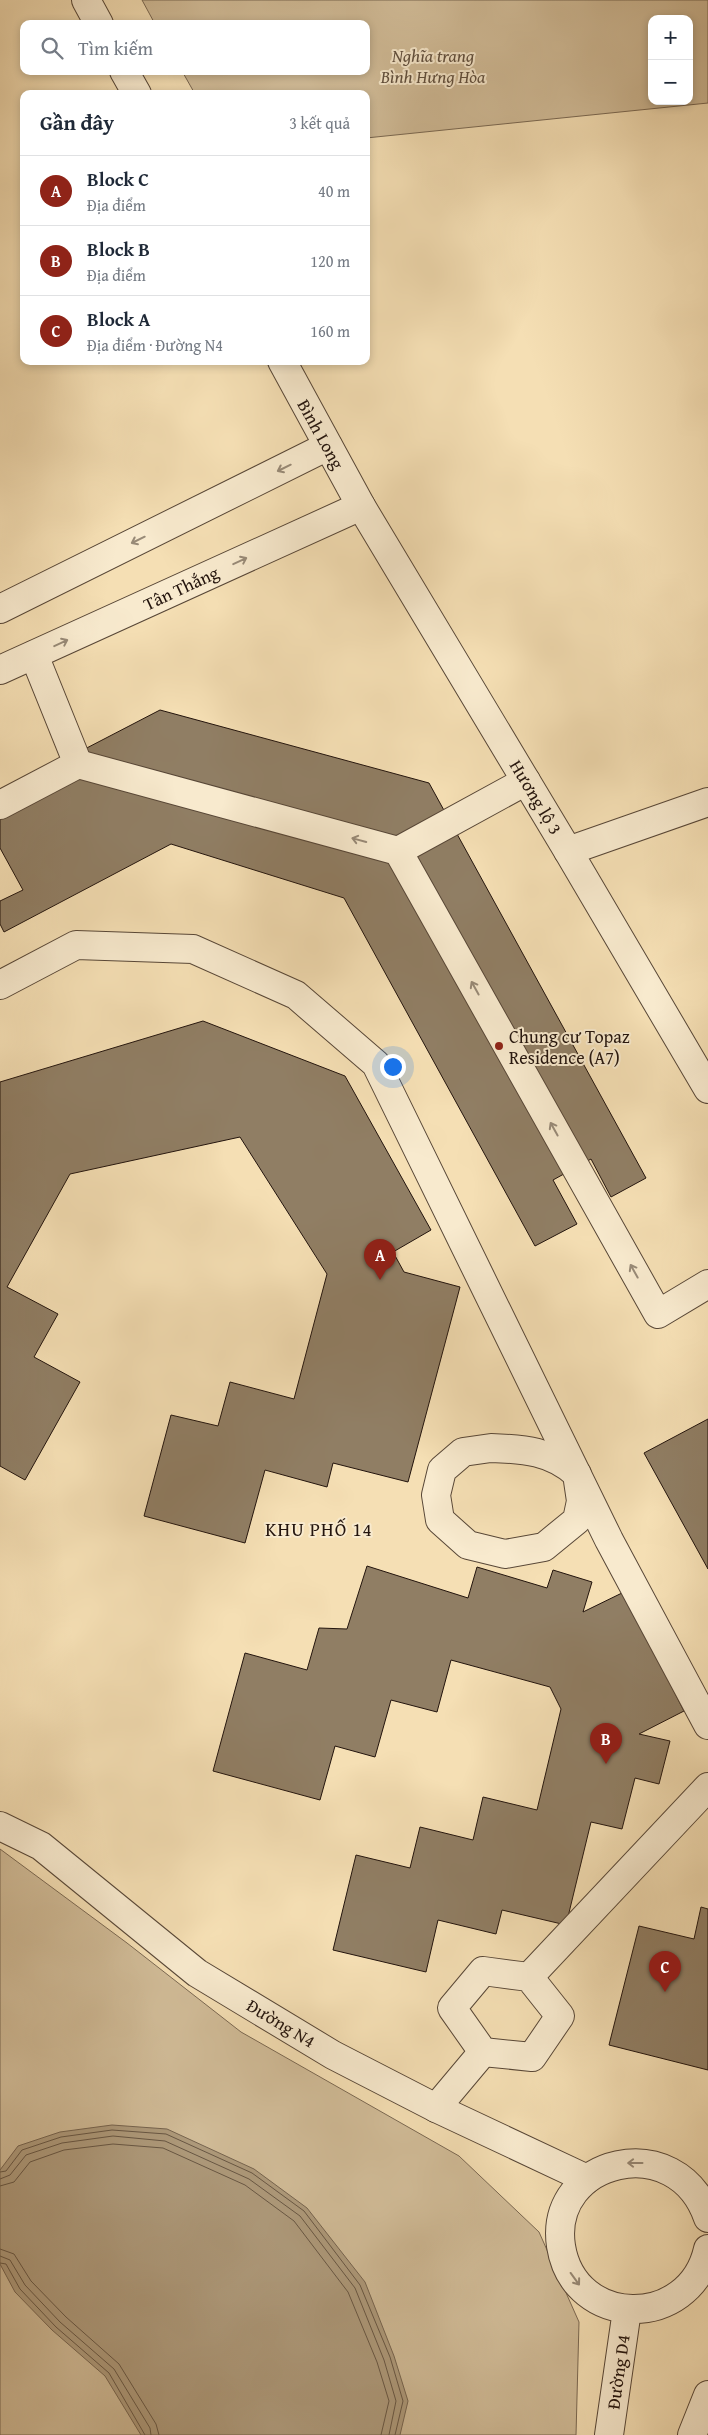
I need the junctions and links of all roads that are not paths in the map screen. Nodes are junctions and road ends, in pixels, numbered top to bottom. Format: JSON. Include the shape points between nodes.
{"nodes":[{"id":1,"x":86,"y":0,"type":"edge"},
{"id":2,"x":97,"y":20,"type":"edge"},
{"id":3,"x":126,"y":75,"type":"edge"},
{"id":4,"x":135,"y":90,"type":"edge"},
{"id":5,"x":284,"y":365,"type":"edge"},
{"id":6,"x":328,"y":446,"type":"junction"},
{"id":7,"x":361,"y":506,"type":"junction"},
{"id":8,"x":0,"y":609,"type":"edge"},
{"id":9,"x":34,"y":655,"type":"junction"},
{"id":10,"x":0,"y":670,"type":"edge"},
{"id":11,"x":78,"y":764,"type":"junction"},
{"id":12,"x":526,"y":781,"type":"junction"},
{"id":13,"x":708,"y":802,"type":"edge"},
{"id":14,"x":0,"y":805,"type":"edge"},
{"id":15,"x":398,"y":851,"type":"junction"},
{"id":16,"x":568,"y":852,"type":"junction"},
{"id":17,"x":0,"y":985,"type":"edge"},
{"id":18,"x":708,"y":1089,"type":"edge"},
{"id":19,"x":708,"y":1284,"type":"edge"},
{"id":20,"x":578,"y":1474,"type":"junction"},
{"id":21,"x":708,"y":1725,"type":"edge"},
{"id":22,"x":708,"y":1787,"type":"edge"},
{"id":23,"x":0,"y":1826,"type":"edge"},
{"id":24,"x":530,"y":1976,"type":"junction"},
{"id":25,"x":483,"y":2052,"type":"junction"},
{"id":26,"x":436,"y":2108,"type":"junction"},
{"id":27,"x":587,"y":2179,"type":"junction"},
{"id":28,"x":704,"y":2202,"type":"edge"},
{"id":29,"x":708,"y":2249,"type":"edge"},
{"id":30,"x":627,"y":2310,"type":"junction"},
{"id":31,"x":708,"y":2395,"type":"edge"},
{"id":32,"x":609,"y":2435,"type":"edge"},
{"id":33,"x":692,"y":2435,"type":"edge"}],
"edges":[{"from":1,"to":2,"type":"street"},
{"from":3,"to":4,"type":"street"},
{"from":5,"to":6,"type":"street","name":"Bình Long"},
{"from":6,"to":7,"type":"street","name":"Bình Long"},
{"from":6,"to":8,"type":"street","one_way":true},
{"from":9,"to":7,"type":"street","name":"Tân Thắng","one_way":true},
{"from":7,"to":12,"type":"street","name":"Hương lộ 3"},
{"from":9,"to":10,"type":"street","name":"Tân Thắng"},
{"from":9,"to":11,"type":"street"},
{"from":11,"to":14,"type":"street"},
{"from":15,"to":11,"type":"street","one_way":true},
{"from":12,"to":15,"type":"street"},
{"from":12,"to":16,"type":"street","name":"Hương lộ 3"},
{"from":13,"to":16,"type":"street"},
{"from":19,"to":15,"type":"street","one_way":true,"via":[[658,1314]]},
{"from":16,"to":18,"type":"street","name":"Hương lộ 3"},
{"from":17,"to":20,"type":"street","via":[[76,945],[193,949],[296,995],[376,1064]]},
{"from":20,"to":20,"type":"street","via":[[564,1463],[538,1451],[490,1448],[463,1452],[442,1470],[436,1495],[440,1520],[468,1545],[505,1554],[544,1547],[577,1520],[581,1501]]},
{"from":20,"to":21,"type":"street","via":[[609,1540]]},
{"from":22,"to":24,"type":"street"},
{"from":23,"to":26,"type":"street","name":"Đường N4","via":[[41,1846],[196,1973],[333,2055]]},
{"from":24,"to":25,"type":"street","via":[[560,2016],[532,2057]]},
{"from":24,"to":25,"type":"street","via":[[483,1971],[452,2008]]},
{"from":25,"to":26,"type":"street"},
{"from":26,"to":27,"type":"street","name":"Đường N4"},
{"from":28,"to":27,"type":"street","one_way":true,"via":[[681,2177],[659,2166],[633,2162],[609,2167]]},
{"from":27,"to":30,"type":"street","one_way":true,"via":[[571,2198],[562,2221],[561,2246],[568,2269],[583,2289],[603,2303]]},
{"from":29,"to":30,"type":"street","via":[[705,2264],[692,2284],[674,2300],[651,2309]]},
{"from":30,"to":32,"type":"street","name":"Đường D4"},
{"from":31,"to":33,"type":"street"}]}
